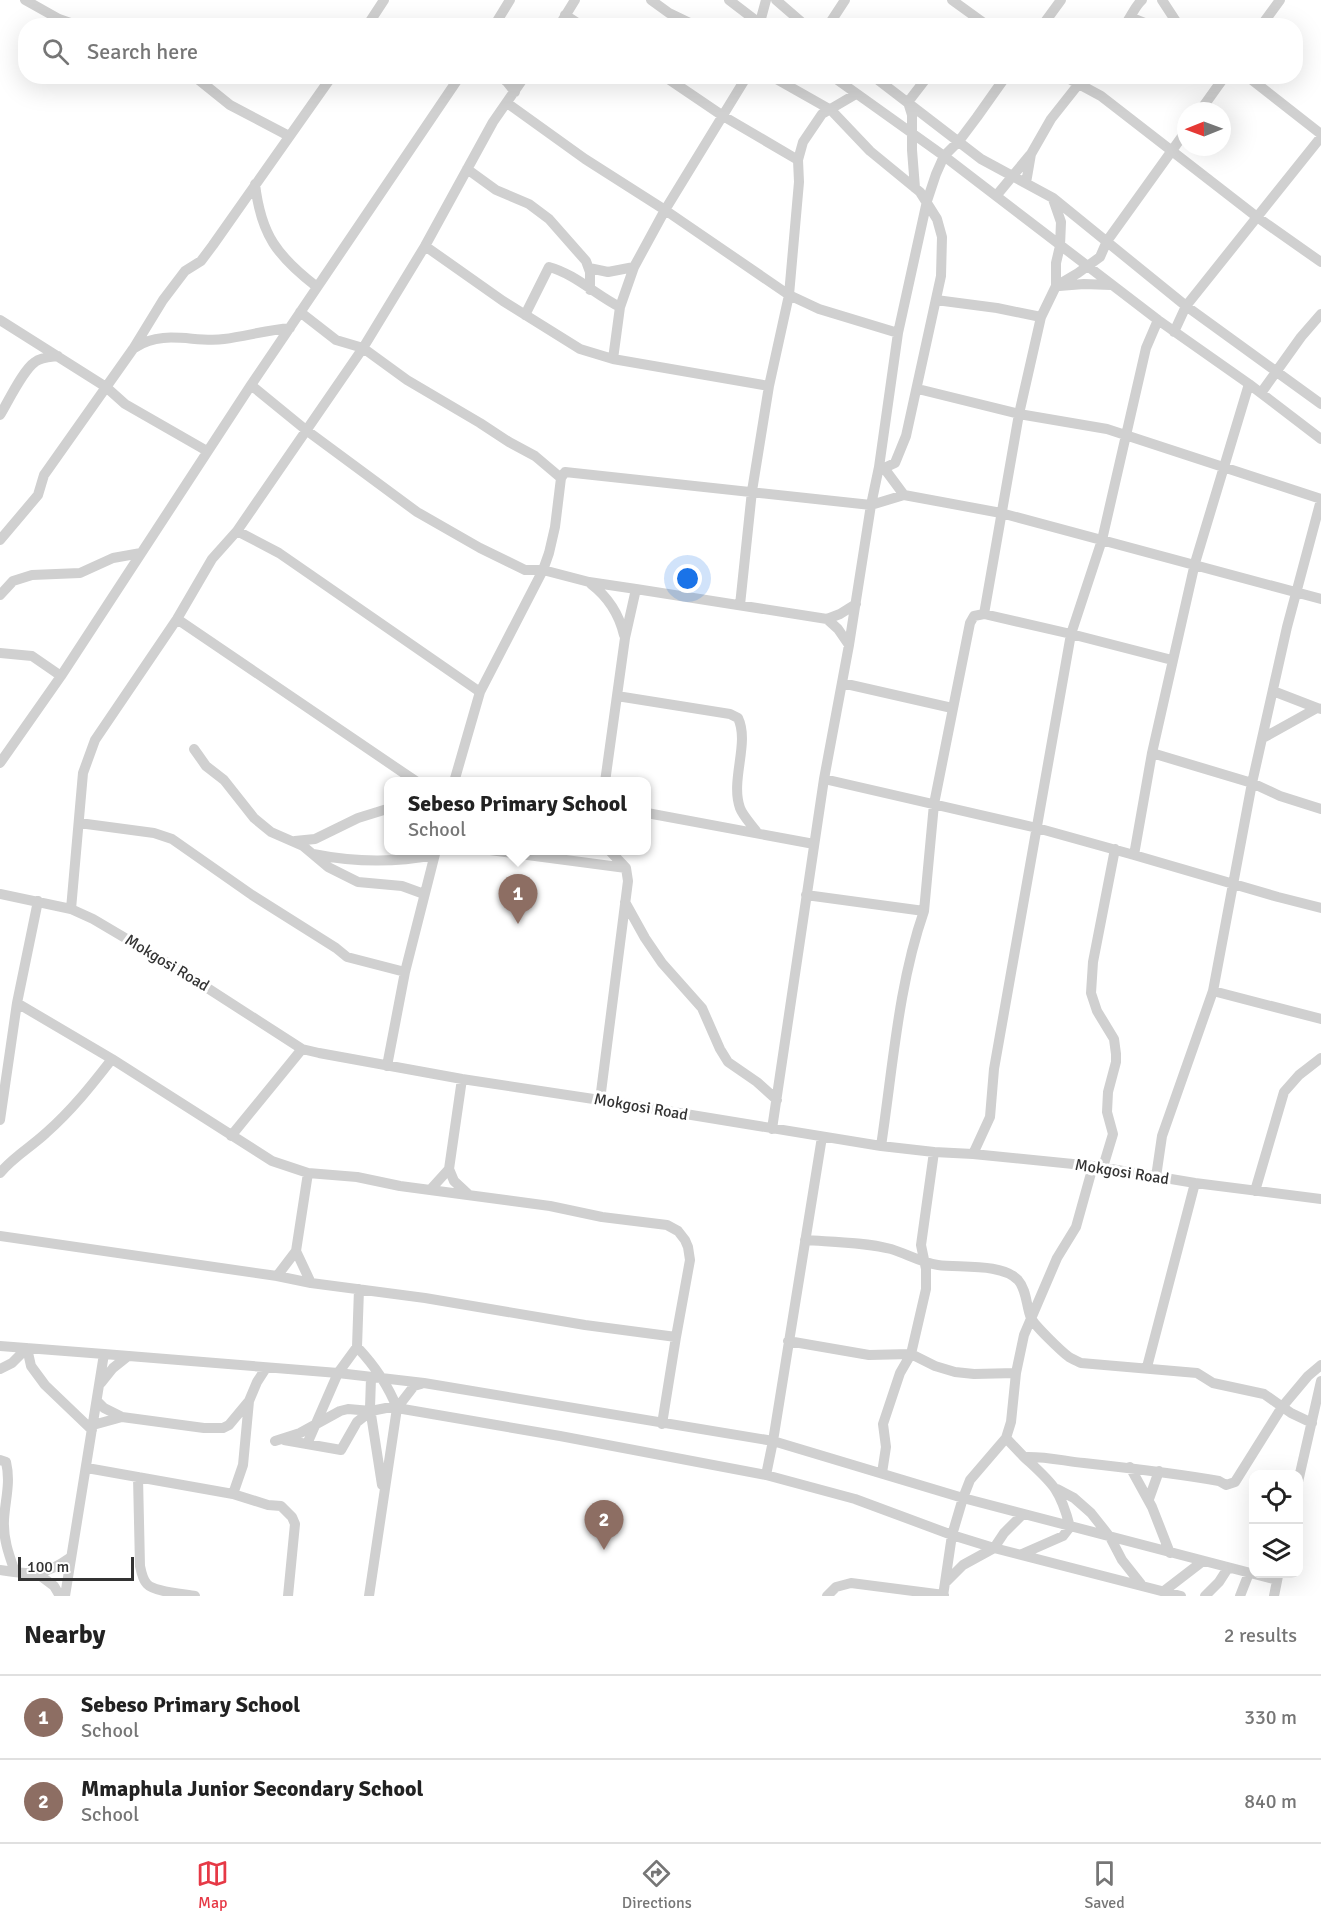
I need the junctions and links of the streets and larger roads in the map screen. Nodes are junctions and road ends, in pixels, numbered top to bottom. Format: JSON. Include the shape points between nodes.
{"nodes":[{"id":1,"x":25,"y":0,"type":"edge"},
{"id":2,"x":384,"y":0,"type":"edge"},
{"id":3,"x":575,"y":0,"type":"edge"},
{"id":4,"x":651,"y":0,"type":"edge"},
{"id":5,"x":729,"y":0,"type":"edge"},
{"id":6,"x":766,"y":0,"type":"edge"},
{"id":7,"x":776,"y":0,"type":"edge"},
{"id":8,"x":845,"y":0,"type":"edge"},
{"id":9,"x":952,"y":0,"type":"edge"},
{"id":10,"x":1062,"y":0,"type":"edge"},
{"id":11,"x":1162,"y":0,"type":"edge"},
{"id":12,"x":1280,"y":0,"type":"edge"},
{"id":13,"x":509,"y":1,"type":"edge"},
{"id":14,"x":1137,"y":1,"type":"edge"},
{"id":15,"x":566,"y":15,"type":"junction"},
{"id":16,"x":57,"y":18,"type":"edge"},
{"id":17,"x":372,"y":18,"type":"edge"},
{"id":18,"x":499,"y":18,"type":"edge"},
{"id":19,"x":564,"y":18,"type":"edge"},
{"id":20,"x":570,"y":18,"type":"edge"},
{"id":21,"x":678,"y":18,"type":"edge"},
{"id":22,"x":751,"y":18,"type":"edge"},
{"id":23,"x":762,"y":18,"type":"edge"},
{"id":24,"x":797,"y":18,"type":"edge"},
{"id":25,"x":833,"y":18,"type":"edge"},
{"id":26,"x":968,"y":18,"type":"edge"},
{"id":27,"x":1048,"y":18,"type":"edge"},
{"id":28,"x":1130,"y":18,"type":"edge"},
{"id":29,"x":1174,"y":18,"type":"edge"},
{"id":30,"x":1267,"y":18,"type":"edge"},
{"id":31,"x":204,"y":84,"type":"edge"},
{"id":32,"x":326,"y":84,"type":"edge"},
{"id":33,"x":455,"y":84,"type":"edge"},
{"id":34,"x":509,"y":84,"type":"edge"},
{"id":35,"x":520,"y":84,"type":"edge"},
{"id":36,"x":676,"y":84,"type":"edge"},
{"id":37,"x":742,"y":84,"type":"edge"},
{"id":38,"x":785,"y":84,"type":"edge"},
{"id":39,"x":843,"y":84,"type":"edge"},
{"id":40,"x":884,"y":84,"type":"edge"},
{"id":41,"x":922,"y":84,"type":"edge"},
{"id":42,"x":1000,"y":84,"type":"edge"},
{"id":43,"x":1079,"y":84,"type":"edge"},
{"id":44,"x":1085,"y":84,"type":"edge"},
{"id":45,"x":1219,"y":84,"type":"edge"},
{"id":46,"x":1257,"y":84,"type":"edge"},
{"id":47,"x":515,"y":92,"type":"junction"},
{"id":48,"x":856,"y":94,"type":"junction"},
{"id":49,"x":908,"y":102,"type":"junction"},
{"id":50,"x":1206,"y":102,"type":"edge"},
{"id":51,"x":507,"y":103,"type":"junction"},
{"id":52,"x":831,"y":110,"type":"junction"},
{"id":53,"x":723,"y":116,"type":"junction"},
{"id":54,"x":912,"y":134,"type":"junction"},
{"id":55,"x":289,"y":136,"type":"junction"},
{"id":56,"x":1321,"y":136,"type":"edge"},
{"id":57,"x":959,"y":141,"type":"junction"},
{"id":58,"x":1177,"y":144,"type":"edge"},
{"id":59,"x":1172,"y":152,"type":"junction"},
{"id":60,"x":1031,"y":154,"type":"junction"},
{"id":61,"x":944,"y":156,"type":"junction"},
{"id":62,"x":798,"y":160,"type":"junction"},
{"id":63,"x":467,"y":169,"type":"junction"},
{"id":64,"x":1012,"y":176,"type":"junction"},
{"id":65,"x":1026,"y":183,"type":"junction"},
{"id":66,"x":255,"y":184,"type":"junction"},
{"id":67,"x":915,"y":188,"type":"junction"},
{"id":68,"x":996,"y":196,"type":"junction"},
{"id":69,"x":1053,"y":198,"type":"junction"},
{"id":70,"x":927,"y":201,"type":"junction"},
{"id":71,"x":665,"y":210,"type":"junction"},
{"id":72,"x":1257,"y":217,"type":"junction"},
{"id":73,"x":1107,"y":241,"type":"junction"},
{"id":74,"x":426,"y":246,"type":"junction"},
{"id":75,"x":1060,"y":246,"type":"junction"},
{"id":76,"x":1321,"y":262,"type":"edge"},
{"id":77,"x":1086,"y":266,"type":"junction"},
{"id":78,"x":634,"y":267,"type":"junction"},
{"id":79,"x":589,"y":268,"type":"junction"},
{"id":80,"x":1111,"y":285,"type":"junction"},
{"id":81,"x":1056,"y":286,"type":"junction"},
{"id":82,"x":317,"y":287,"type":"junction"},
{"id":83,"x":590,"y":290,"type":"junction"},
{"id":84,"x":789,"y":295,"type":"junction"},
{"id":85,"x":936,"y":300,"type":"junction"},
{"id":86,"x":1186,"y":306,"type":"junction"},
{"id":87,"x":620,"y":307,"type":"junction"},
{"id":88,"x":300,"y":312,"type":"junction"},
{"id":89,"x":1321,"y":314,"type":"edge"},
{"id":90,"x":525,"y":315,"type":"junction"},
{"id":91,"x":1041,"y":317,"type":"junction"},
{"id":92,"x":0,"y":320,"type":"edge"},
{"id":93,"x":1158,"y":320,"type":"junction"},
{"id":94,"x":290,"y":328,"type":"junction"},
{"id":95,"x":1174,"y":332,"type":"junction"},
{"id":96,"x":898,"y":333,"type":"junction"},
{"id":97,"x":25,"y":336,"type":"junction"},
{"id":98,"x":363,"y":348,"type":"junction"},
{"id":99,"x":133,"y":349,"type":"junction"},
{"id":100,"x":58,"y":356,"type":"junction"},
{"id":101,"x":613,"y":359,"type":"junction"},
{"id":102,"x":34,"y":362,"type":"junction"},
{"id":103,"x":1277,"y":372,"type":"junction"},
{"id":104,"x":1249,"y":384,"type":"junction"},
{"id":105,"x":251,"y":385,"type":"junction"},
{"id":106,"x":769,"y":386,"type":"junction"},
{"id":107,"x":106,"y":387,"type":"junction"},
{"id":108,"x":918,"y":389,"type":"junction"},
{"id":109,"x":1261,"y":393,"type":"junction"},
{"id":110,"x":1321,"y":404,"type":"edge"},
{"id":111,"x":1019,"y":414,"type":"junction"},
{"id":112,"x":0,"y":415,"type":"edge"},
{"id":113,"x":306,"y":430,"type":"junction"},
{"id":114,"x":1125,"y":434,"type":"junction"},
{"id":115,"x":1321,"y":439,"type":"edge"},
{"id":116,"x":207,"y":451,"type":"junction"},
{"id":117,"x":882,"y":467,"type":"junction"},
{"id":118,"x":1222,"y":467,"type":"junction"},
{"id":119,"x":561,"y":478,"type":"junction"},
{"id":120,"x":752,"y":491,"type":"junction"},
{"id":121,"x":904,"y":495,"type":"junction"},
{"id":122,"x":1321,"y":500,"type":"edge"},
{"id":123,"x":871,"y":505,"type":"junction"},
{"id":124,"x":1001,"y":513,"type":"junction"},
{"id":125,"x":237,"y":531,"type":"junction"},
{"id":126,"x":0,"y":540,"type":"edge"},
{"id":127,"x":1102,"y":540,"type":"junction"},
{"id":128,"x":141,"y":553,"type":"junction"},
{"id":129,"x":1194,"y":563,"type":"junction"},
{"id":130,"x":543,"y":570,"type":"junction"},
{"id":131,"x":589,"y":582,"type":"junction"},
{"id":132,"x":636,"y":589,"type":"junction"},
{"id":133,"x":1296,"y":591,"type":"junction"},
{"id":134,"x":0,"y":595,"type":"edge"},
{"id":135,"x":1321,"y":599,"type":"edge"},
{"id":136,"x":856,"y":604,"type":"junction"},
{"id":137,"x":740,"y":605,"type":"junction"},
{"id":138,"x":984,"y":614,"type":"junction"},
{"id":139,"x":177,"y":619,"type":"junction"},
{"id":140,"x":827,"y":619,"type":"junction"},
{"id":141,"x":1071,"y":634,"type":"junction"},
{"id":142,"x":625,"y":638,"type":"junction"},
{"id":143,"x":849,"y":645,"type":"junction"},
{"id":144,"x":0,"y":653,"type":"edge"},
{"id":145,"x":1172,"y":660,"type":"junction"},
{"id":146,"x":61,"y":676,"type":"junction"},
{"id":147,"x":842,"y":683,"type":"junction"},
{"id":148,"x":1273,"y":691,"type":"junction"},
{"id":149,"x":480,"y":692,"type":"junction"},
{"id":150,"x":618,"y":696,"type":"junction"},
{"id":151,"x":952,"y":708,"type":"junction"},
{"id":152,"x":1319,"y":709,"type":"edge"},
{"id":153,"x":1263,"y":738,"type":"junction"},
{"id":154,"x":195,"y":749,"type":"dead end"},
{"id":155,"x":1152,"y":753,"type":"junction"},
{"id":156,"x":0,"y":763,"type":"edge"},
{"id":157,"x":410,"y":777,"type":"edge"},
{"id":158,"x":455,"y":777,"type":"edge"},
{"id":159,"x":606,"y":777,"type":"edge"},
{"id":160,"x":824,"y":779,"type":"junction"},
{"id":161,"x":1252,"y":783,"type":"junction"},
{"id":162,"x":934,"y":804,"type":"junction"},
{"id":163,"x":1321,"y":809,"type":"edge"},
{"id":164,"x":384,"y":810,"type":"edge"},
{"id":165,"x":651,"y":814,"type":"edge"},
{"id":166,"x":79,"y":823,"type":"junction"},
{"id":167,"x":1037,"y":828,"type":"junction"},
{"id":168,"x":756,"y":831,"type":"junction"},
{"id":169,"x":295,"y":842,"type":"junction"},
{"id":170,"x":814,"y":844,"type":"junction"},
{"id":171,"x":1116,"y":849,"type":"junction"},
{"id":172,"x":312,"y":854,"type":"junction"},
{"id":173,"x":428,"y":855,"type":"edge"},
{"id":174,"x":434,"y":855,"type":"edge"},
{"id":175,"x":528,"y":855,"type":"edge"},
{"id":176,"x":614,"y":855,"type":"edge"},
{"id":177,"x":1134,"y":855,"type":"junction"},
{"id":178,"x":626,"y":868,"type":"junction"},
{"id":179,"x":1232,"y":884,"type":"junction"},
{"id":180,"x":0,"y":894,"type":"edge"},
{"id":181,"x":424,"y":894,"type":"junction"},
{"id":182,"x":806,"y":895,"type":"junction"},
{"id":183,"x":38,"y":902,"type":"junction"},
{"id":184,"x":626,"y":902,"type":"junction"},
{"id":185,"x":1321,"y":908,"type":"edge"},
{"id":186,"x":71,"y":909,"type":"junction"},
{"id":187,"x":924,"y":911,"type":"junction"},
{"id":188,"x":405,"y":972,"type":"junction"},
{"id":189,"x":1213,"y":991,"type":"junction"},
{"id":190,"x":17,"y":1003,"type":"junction"},
{"id":191,"x":1321,"y":1019,"type":"edge"},
{"id":192,"x":302,"y":1048,"type":"junction"},
{"id":193,"x":4,"y":1056,"type":"edge"},
{"id":194,"x":1321,"y":1058,"type":"edge"},
{"id":195,"x":111,"y":1059,"type":"junction"},
{"id":196,"x":387,"y":1066,"type":"junction"},
{"id":197,"x":462,"y":1079,"type":"junction"},
{"id":198,"x":600,"y":1100,"type":"junction"},
{"id":199,"x":777,"y":1100,"type":"junction"},
{"id":200,"x":0,"y":1120,"type":"edge"},
{"id":201,"x":772,"y":1129,"type":"junction"},
{"id":202,"x":231,"y":1136,"type":"junction"},
{"id":203,"x":822,"y":1137,"type":"junction"},
{"id":204,"x":881,"y":1146,"type":"junction"},
{"id":205,"x":934,"y":1152,"type":"junction"},
{"id":206,"x":973,"y":1154,"type":"junction"},
{"id":207,"x":1098,"y":1167,"type":"junction"},
{"id":208,"x":449,"y":1169,"type":"junction"},
{"id":209,"x":0,"y":1173,"type":"edge"},
{"id":210,"x":308,"y":1173,"type":"junction"},
{"id":211,"x":1156,"y":1177,"type":"junction"},
{"id":212,"x":1195,"y":1183,"type":"junction"},
{"id":213,"x":430,"y":1190,"type":"junction"},
{"id":214,"x":1256,"y":1191,"type":"junction"},
{"id":215,"x":469,"y":1195,"type":"junction"},
{"id":216,"x":1321,"y":1199,"type":"edge"},
{"id":217,"x":0,"y":1236,"type":"edge"},
{"id":218,"x":805,"y":1240,"type":"junction"},
{"id":219,"x":296,"y":1251,"type":"junction"},
{"id":220,"x":924,"y":1262,"type":"junction"},
{"id":221,"x":278,"y":1276,"type":"junction"},
{"id":222,"x":311,"y":1283,"type":"junction"},
{"id":223,"x":359,"y":1289,"type":"junction"},
{"id":224,"x":1032,"y":1321,"type":"junction"},
{"id":225,"x":676,"y":1337,"type":"junction"},
{"id":226,"x":788,"y":1341,"type":"junction"},
{"id":227,"x":0,"y":1346,"type":"edge"},
{"id":228,"x":357,"y":1347,"type":"junction"},
{"id":229,"x":27,"y":1348,"type":"junction"},
{"id":230,"x":104,"y":1354,"type":"junction"},
{"id":231,"x":911,"y":1354,"type":"junction"},
{"id":232,"x":128,"y":1356,"type":"junction"},
{"id":233,"x":1321,"y":1365,"type":"edge"},
{"id":234,"x":1147,"y":1367,"type":"junction"},
{"id":235,"x":266,"y":1368,"type":"junction"},
{"id":236,"x":0,"y":1369,"type":"edge"},
{"id":237,"x":338,"y":1373,"type":"junction"},
{"id":238,"x":1016,"y":1373,"type":"junction"},
{"id":239,"x":370,"y":1378,"type":"junction"},
{"id":240,"x":383,"y":1380,"type":"junction"},
{"id":241,"x":1321,"y":1381,"type":"edge"},
{"id":242,"x":424,"y":1383,"type":"junction"},
{"id":243,"x":99,"y":1385,"type":"junction"},
{"id":244,"x":97,"y":1401,"type":"junction"},
{"id":245,"x":249,"y":1401,"type":"junction"},
{"id":246,"x":1282,"y":1407,"type":"junction"},
{"id":247,"x":397,"y":1408,"type":"junction"},
{"id":248,"x":371,"y":1412,"type":"junction"},
{"id":249,"x":122,"y":1417,"type":"junction"},
{"id":250,"x":1312,"y":1423,"type":"junction"},
{"id":251,"x":662,"y":1424,"type":"junction"},
{"id":252,"x":315,"y":1425,"type":"junction"},
{"id":253,"x":93,"y":1428,"type":"junction"},
{"id":254,"x":223,"y":1428,"type":"junction"},
{"id":255,"x":1006,"y":1438,"type":"junction"},
{"id":256,"x":245,"y":1441,"type":"junction"},
{"id":257,"x":773,"y":1441,"type":"junction"},
{"id":258,"x":307,"y":1444,"type":"junction"},
{"id":259,"x":1024,"y":1457,"type":"junction"},
{"id":260,"x":0,"y":1460,"type":"edge"},
{"id":261,"x":1130,"y":1467,"type":"junction"},
{"id":262,"x":87,"y":1468,"type":"junction"},
{"id":263,"x":1302,"y":1470,"type":"edge"},
{"id":264,"x":1159,"y":1471,"type":"junction"},
{"id":265,"x":882,"y":1473,"type":"junction"},
{"id":266,"x":766,"y":1475,"type":"junction"},
{"id":267,"x":138,"y":1477,"type":"junction"},
{"id":268,"x":1056,"y":1488,"type":"junction"},
{"id":269,"x":233,"y":1494,"type":"junction"},
{"id":270,"x":384,"y":1497,"type":"junction"},
{"id":271,"x":963,"y":1498,"type":"junction"},
{"id":272,"x":1149,"y":1499,"type":"junction"},
{"id":273,"x":1023,"y":1514,"type":"junction"},
{"id":274,"x":1070,"y":1527,"type":"junction"},
{"id":275,"x":952,"y":1535,"type":"junction"},
{"id":276,"x":1110,"y":1537,"type":"junction"},
{"id":277,"x":994,"y":1548,"type":"junction"},
{"id":278,"x":1170,"y":1553,"type":"junction"},
{"id":279,"x":1022,"y":1554,"type":"junction"},
{"id":280,"x":72,"y":1557,"type":"junction"},
{"id":281,"x":1203,"y":1561,"type":"junction"},
{"id":282,"x":1228,"y":1568,"type":"junction"},
{"id":283,"x":0,"y":1570,"type":"edge"},
{"id":284,"x":15,"y":1572,"type":"junction"},
{"id":285,"x":1249,"y":1573,"type":"joint"},
{"id":286,"x":38,"y":1574,"type":"junction"},
{"id":287,"x":1277,"y":1578,"type":"edge"},
{"id":288,"x":1141,"y":1584,"type":"junction"},
{"id":289,"x":1164,"y":1591,"type":"junction"},
{"id":290,"x":944,"y":1592,"type":"edge"},
{"id":291,"x":62,"y":1596,"type":"edge"},
{"id":292,"x":195,"y":1596,"type":"edge"},
{"id":293,"x":288,"y":1596,"type":"edge"},
{"id":294,"x":369,"y":1596,"type":"edge"},
{"id":295,"x":827,"y":1596,"type":"edge"},
{"id":296,"x":1180,"y":1596,"type":"edge"},
{"id":297,"x":1205,"y":1596,"type":"edge"},
{"id":298,"x":1240,"y":1596,"type":"edge"},
{"id":299,"x":1274,"y":1596,"type":"edge"}],
"edges":[{"from":1,"to":16,"type":"street"},
{"from":2,"to":17,"type":"street"},
{"from":3,"to":15,"type":"street"},
{"from":4,"to":21,"type":"street"},
{"from":5,"to":22,"type":"street"},
{"from":6,"to":23,"type":"street"},
{"from":7,"to":24,"type":"street"},
{"from":8,"to":25,"type":"street"},
{"from":9,"to":26,"type":"street"},
{"from":10,"to":27,"type":"street"},
{"from":11,"to":29,"type":"street"},
{"from":12,"to":30,"type":"street"},
{"from":13,"to":18,"type":"street"},
{"from":14,"to":28,"type":"street"},
{"from":15,"to":19,"type":"street"},
{"from":15,"to":20,"type":"street"},
{"from":31,"to":55,"type":"street","via":[[230,105]]},
{"from":32,"to":55,"type":"street"},
{"from":33,"to":82,"type":"street"},
{"from":34,"to":47,"type":"street"},
{"from":35,"to":47,"type":"street"},
{"from":36,"to":53,"type":"street"},
{"from":37,"to":53,"type":"street"},
{"from":38,"to":52,"type":"street"},
{"from":39,"to":48,"type":"street"},
{"from":40,"to":49,"type":"street"},
{"from":41,"to":49,"type":"street"},
{"from":42,"to":57,"type":"street"},
{"from":43,"to":60,"type":"street"},
{"from":44,"to":59,"type":"street"},
{"from":45,"to":50,"type":"street"},
{"from":46,"to":56,"type":"street"},
{"from":47,"to":51,"type":"street"},
{"from":48,"to":52,"type":"street"},
{"from":48,"to":54,"type":"street"},
{"from":49,"to":54,"type":"street"},
{"from":49,"to":57,"type":"street"},
{"from":51,"to":63,"type":"street"},
{"from":51,"to":71,"type":"street"},
{"from":52,"to":62,"type":"street","via":[[822,114],[809,130]]},
{"from":52,"to":67,"type":"street","via":[[870,151]]},
{"from":53,"to":62,"type":"street"},
{"from":53,"to":71,"type":"street"},
{"from":54,"to":61,"type":"street"},
{"from":54,"to":67,"type":"street"},
{"from":55,"to":66,"type":"street"},
{"from":56,"to":72,"type":"street"},
{"from":57,"to":61,"type":"street"},
{"from":57,"to":64,"type":"street"},
{"from":58,"to":59,"type":"street"},
{"from":59,"to":72,"type":"street"},
{"from":59,"to":73,"type":"street"},
{"from":60,"to":64,"type":"street"},
{"from":60,"to":65,"type":"street"},
{"from":61,"to":68,"type":"street"},
{"from":61,"to":70,"type":"street"},
{"from":62,"to":84,"type":"street"},
{"from":63,"to":74,"type":"street"},
{"from":63,"to":79,"type":"street","via":[[549,219]]},
{"from":64,"to":65,"type":"street"},
{"from":64,"to":68,"type":"street"},
{"from":65,"to":69,"type":"street"},
{"from":66,"to":82,"type":"street","via":[[267,236],[282,256]]},
{"from":66,"to":99,"type":"street","via":[[201,261],[185,271],[163,300]]},
{"from":67,"to":70,"type":"street"},
{"from":68,"to":75,"type":"street"},
{"from":69,"to":73,"type":"street"},
{"from":69,"to":75,"type":"street","via":[[1061,222]]},
{"from":70,"to":85,"type":"street","via":[[942,237]]},
{"from":70,"to":96,"type":"street"},
{"from":71,"to":78,"type":"street"},
{"from":71,"to":84,"type":"street"},
{"from":72,"to":76,"type":"street"},
{"from":72,"to":86,"type":"street"},
{"from":73,"to":77,"type":"street","via":[[1100,257]]},
{"from":73,"to":86,"type":"street"},
{"from":74,"to":90,"type":"street"},
{"from":74,"to":98,"type":"street"},
{"from":75,"to":77,"type":"street"},
{"from":75,"to":81,"type":"street"},
{"from":77,"to":80,"type":"street"},
{"from":77,"to":81,"type":"street"},
{"from":78,"to":79,"type":"street","via":[[608,272]]},
{"from":78,"to":87,"type":"street"},
{"from":79,"to":83,"type":"street"},
{"from":80,"to":81,"type":"street"},
{"from":80,"to":93,"type":"street"},
{"from":81,"to":91,"type":"street"},
{"from":82,"to":88,"type":"street"},
{"from":83,"to":87,"type":"street"},
{"from":83,"to":90,"type":"street","via":[[549,267]]},
{"from":84,"to":96,"type":"street","via":[[819,309]]},
{"from":84,"to":106,"type":"street"},
{"from":85,"to":91,"type":"street"},
{"from":85,"to":108,"type":"street"},
{"from":86,"to":95,"type":"street"},
{"from":86,"to":103,"type":"street"},
{"from":87,"to":101,"type":"street"},
{"from":88,"to":94,"type":"street"},
{"from":88,"to":98,"type":"street","via":[[336,340]]},
{"from":89,"to":103,"type":"street"},
{"from":90,"to":101,"type":"street","via":[[580,349]]},
{"from":91,"to":111,"type":"street"},
{"from":92,"to":97,"type":"street"},
{"from":93,"to":95,"type":"street"},
{"from":93,"to":114,"type":"street","via":[[1146,348]]},
{"from":94,"to":99,"type":"street","via":[[223,339],[154,339]]},
{"from":94,"to":105,"type":"street"},
{"from":95,"to":104,"type":"street"},
{"from":96,"to":117,"type":"street"},
{"from":97,"to":100,"type":"street"},
{"from":97,"to":102,"type":"street"},
{"from":98,"to":113,"type":"street"},
{"from":98,"to":119,"type":"street","via":[[407,380],[535,456]]},
{"from":99,"to":107,"type":"street"},
{"from":100,"to":102,"type":"street"},
{"from":100,"to":107,"type":"street"},
{"from":101,"to":106,"type":"street"},
{"from":102,"to":112,"type":"street"},
{"from":103,"to":109,"type":"street"},
{"from":103,"to":110,"type":"street"},
{"from":104,"to":109,"type":"street"},
{"from":104,"to":118,"type":"street"},
{"from":105,"to":113,"type":"street"},
{"from":105,"to":116,"type":"street"},
{"from":106,"to":120,"type":"street"},
{"from":107,"to":116,"type":"street","via":[[125,404]]},
{"from":107,"to":126,"type":"street","via":[[44,475],[38,495]]},
{"from":108,"to":111,"type":"street"},
{"from":108,"to":117,"type":"street","via":[[898,457],[895,463]]},
{"from":109,"to":115,"type":"street"},
{"from":111,"to":114,"type":"street"},
{"from":111,"to":124,"type":"street"},
{"from":113,"to":125,"type":"street"},
{"from":113,"to":130,"type":"street","via":[[450,532],[519,568]]},
{"from":114,"to":118,"type":"street"},
{"from":114,"to":127,"type":"street"},
{"from":116,"to":128,"type":"street"},
{"from":117,"to":121,"type":"street"},
{"from":117,"to":123,"type":"street"},
{"from":118,"to":122,"type":"street"},
{"from":118,"to":129,"type":"street"},
{"from":119,"to":120,"type":"street","via":[[565,472]]},
{"from":119,"to":130,"type":"street","via":[[555,527]]},
{"from":120,"to":123,"type":"street"},
{"from":120,"to":137,"type":"street"},
{"from":121,"to":123,"type":"street"},
{"from":121,"to":124,"type":"street"},
{"from":122,"to":133,"type":"street"},
{"from":123,"to":136,"type":"street"},
{"from":124,"to":127,"type":"street"},
{"from":124,"to":138,"type":"street"},
{"from":125,"to":139,"type":"street","via":[[212,559]]},
{"from":125,"to":149,"type":"street","via":[[279,553]]},
{"from":127,"to":129,"type":"street"},
{"from":127,"to":141,"type":"street"},
{"from":128,"to":134,"type":"street","via":[[113,558],[80,573],[32,575],[13,581]]},
{"from":128,"to":146,"type":"street"},
{"from":129,"to":133,"type":"street"},
{"from":129,"to":145,"type":"street"},
{"from":130,"to":131,"type":"street"},
{"from":130,"to":149,"type":"street"},
{"from":131,"to":132,"type":"street"},
{"from":131,"to":142,"type":"street","via":[[610,604]]},
{"from":132,"to":137,"type":"street"},
{"from":132,"to":142,"type":"street"},
{"from":133,"to":135,"type":"street"},
{"from":133,"to":148,"type":"street"},
{"from":136,"to":140,"type":"street"},
{"from":136,"to":143,"type":"street"},
{"from":137,"to":140,"type":"street"},
{"from":138,"to":141,"type":"street"},
{"from":138,"to":151,"type":"street","via":[[974,616],[970,623]]},
{"from":139,"to":157,"type":"street"},
{"from":139,"to":166,"type":"street","via":[[95,740],[83,773]]},
{"from":140,"to":143,"type":"street"},
{"from":141,"to":145,"type":"street"},
{"from":141,"to":167,"type":"street"},
{"from":142,"to":150,"type":"street"},
{"from":143,"to":147,"type":"street"},
{"from":144,"to":146,"type":"street","via":[[32,656]]},
{"from":145,"to":155,"type":"street"},
{"from":146,"to":156,"type":"street"},
{"from":147,"to":151,"type":"street"},
{"from":147,"to":160,"type":"street"},
{"from":148,"to":152,"type":"street"},
{"from":148,"to":153,"type":"street"},
{"from":149,"to":158,"type":"street"},
{"from":150,"to":159,"type":"street"},
{"from":150,"to":168,"type":"street","via":[[738,718],[738,797],[740,808]]},
{"from":151,"to":162,"type":"street"},
{"from":152,"to":153,"type":"street"},
{"from":153,"to":161,"type":"street"},
{"from":154,"to":169,"type":"street","via":[[254,818],[271,832]]},
{"from":155,"to":161,"type":"street"},
{"from":155,"to":177,"type":"street"},
{"from":160,"to":162,"type":"street"},
{"from":160,"to":170,"type":"street"},
{"from":161,"to":163,"type":"street"},
{"from":161,"to":179,"type":"street"},
{"from":162,"to":167,"type":"street"},
{"from":162,"to":187,"type":"street"},
{"from":164,"to":169,"type":"street","via":[[315,839]]},
{"from":165,"to":168,"type":"street"},
{"from":166,"to":186,"type":"street"},
{"from":166,"to":188,"type":"street","via":[[172,839],[347,957]]},
{"from":167,"to":171,"type":"street"},
{"from":167,"to":206,"type":"street","via":[[994,1069],[990,1117]]},
{"from":168,"to":170,"type":"street"},
{"from":169,"to":172,"type":"street"},
{"from":170,"to":182,"type":"street"},
{"from":171,"to":177,"type":"street"},
{"from":171,"to":207,"type":"street","via":[[1093,962],[1091,993],[1114,1039],[1116,1054],[1107,1112],[1113,1134]]},
{"from":172,"to":173,"type":"street","via":[[364,860]]},
{"from":172,"to":181,"type":"street","via":[[358,882],[402,886]]},
{"from":174,"to":181,"type":"street"},
{"from":175,"to":178,"type":"street"},
{"from":176,"to":178,"type":"street"},
{"from":177,"to":179,"type":"street"},
{"from":178,"to":184,"type":"street"},
{"from":179,"to":185,"type":"street"},
{"from":179,"to":189,"type":"street"},
{"from":180,"to":183,"type":"street","name":"Mokgosi Road"},
{"from":181,"to":188,"type":"street"},
{"from":182,"to":187,"type":"street"},
{"from":182,"to":199,"type":"street"},
{"from":183,"to":186,"type":"street","name":"Mokgosi Road"},
{"from":183,"to":190,"type":"street"},
{"from":184,"to":198,"type":"street"},
{"from":184,"to":199,"type":"street","via":[[662,963],[702,1008],[729,1062]]},
{"from":186,"to":192,"type":"street","name":"Mokgosi Road","via":[[181,971]]},
{"from":187,"to":204,"type":"street","via":[[901,1003]]},
{"from":188,"to":196,"type":"street"},
{"from":189,"to":191,"type":"street"},
{"from":189,"to":211,"type":"street","via":[[1162,1136]]},
{"from":190,"to":193,"type":"street"},
{"from":190,"to":195,"type":"street"},
{"from":192,"to":196,"type":"street","name":"Mokgosi Road"},
{"from":192,"to":202,"type":"street"},
{"from":193,"to":200,"type":"street"},
{"from":194,"to":214,"type":"street","via":[[1284,1092]]},
{"from":195,"to":202,"type":"street"},
{"from":195,"to":209,"type":"street","via":[[76,1105]]},
{"from":196,"to":197,"type":"street","name":"Mokgosi Road"},
{"from":197,"to":198,"type":"street","name":"Mokgosi Road"},
{"from":197,"to":208,"type":"street"},
{"from":198,"to":201,"type":"street","name":"Mokgosi Road"},
{"from":199,"to":201,"type":"street"},
{"from":201,"to":203,"type":"street","name":"Mokgosi Road"},
{"from":202,"to":210,"type":"street","via":[[272,1161]]},
{"from":203,"to":204,"type":"street","name":"Mokgosi Road"},
{"from":203,"to":218,"type":"street"},
{"from":204,"to":205,"type":"street","name":"Mokgosi Road"},
{"from":205,"to":206,"type":"street","name":"Mokgosi Road"},
{"from":205,"to":220,"type":"street","via":[[921,1245]]},
{"from":206,"to":207,"type":"street","name":"Mokgosi Road"},
{"from":207,"to":211,"type":"street","name":"Mokgosi Road"},
{"from":207,"to":224,"type":"street","via":[[1079,1221],[1057,1258]]},
{"from":208,"to":213,"type":"street"},
{"from":208,"to":215,"type":"street","via":[[454,1181]]},
{"from":210,"to":213,"type":"street"},
{"from":210,"to":219,"type":"street"},
{"from":211,"to":212,"type":"street","name":"Mokgosi Road"},
{"from":212,"to":214,"type":"street","name":"Mokgosi Road"},
{"from":212,"to":234,"type":"street"},
{"from":213,"to":215,"type":"street"},
{"from":214,"to":216,"type":"street","name":"Mokgosi Road"},
{"from":215,"to":225,"type":"street","via":[[646,1221],[678,1231],[688,1247],[690,1260]]},
{"from":217,"to":221,"type":"street"},
{"from":218,"to":220,"type":"street","via":[[889,1249]]},
{"from":218,"to":226,"type":"street"},
{"from":219,"to":221,"type":"street"},
{"from":219,"to":222,"type":"street"},
{"from":220,"to":224,"type":"street","via":[[1009,1273],[1023,1288]]},
{"from":220,"to":231,"type":"street","via":[[926,1290]]},
{"from":221,"to":222,"type":"street"},
{"from":222,"to":223,"type":"street"},
{"from":223,"to":225,"type":"street"},
{"from":223,"to":228,"type":"street"},
{"from":224,"to":234,"type":"street","via":[[1067,1356],[1081,1363]]},
{"from":224,"to":238,"type":"street","via":[[1024,1335]]},
{"from":225,"to":251,"type":"street"},
{"from":226,"to":231,"type":"street","via":[[868,1355]]},
{"from":226,"to":257,"type":"street"},
{"from":227,"to":229,"type":"street"},
{"from":228,"to":237,"type":"street"},
{"from":228,"to":240,"type":"street"},
{"from":229,"to":230,"type":"street"},
{"from":229,"to":236,"type":"street"},
{"from":229,"to":253,"type":"street","via":[[31,1366],[45,1385]]},
{"from":230,"to":232,"type":"street"},
{"from":230,"to":243,"type":"street"},
{"from":231,"to":238,"type":"street","via":[[954,1372]]},
{"from":231,"to":265,"type":"street","via":[[900,1373],[883,1424],[886,1447]]},
{"from":232,"to":235,"type":"street"},
{"from":232,"to":243,"type":"street"},
{"from":233,"to":246,"type":"street"},
{"from":234,"to":246,"type":"street","via":[[1197,1373],[1213,1383],[1264,1394]]},
{"from":235,"to":237,"type":"street"},
{"from":235,"to":245,"type":"street"},
{"from":237,"to":239,"type":"street"},
{"from":237,"to":252,"type":"street"},
{"from":238,"to":255,"type":"street"},
{"from":239,"to":240,"type":"street"},
{"from":239,"to":248,"type":"street"},
{"from":240,"to":242,"type":"street"},
{"from":240,"to":247,"type":"street"},
{"from":241,"to":250,"type":"street"},
{"from":242,"to":247,"type":"street","via":[[414,1386]]},
{"from":242,"to":251,"type":"street"},
{"from":243,"to":244,"type":"street"},
{"from":244,"to":249,"type":"street"},
{"from":244,"to":253,"type":"street"},
{"from":245,"to":254,"type":"street"},
{"from":245,"to":256,"type":"street"},
{"from":246,"to":250,"type":"street"},
{"from":246,"to":264,"type":"street","via":[[1235,1482],[1226,1485]]},
{"from":247,"to":248,"type":"street"},
{"from":247,"to":266,"type":"street"},
{"from":247,"to":270,"type":"street"},
{"from":248,"to":252,"type":"street","via":[[348,1409]]},
{"from":248,"to":258,"type":"street","via":[[357,1422],[341,1450]]},
{"from":248,"to":270,"type":"street"},
{"from":249,"to":253,"type":"street"},
{"from":249,"to":254,"type":"street"},
{"from":250,"to":263,"type":"street"},
{"from":251,"to":257,"type":"street"},
{"from":252,"to":258,"type":"street"},
{"from":252,"to":258,"type":"street","via":[[279,1440]]},
{"from":253,"to":262,"type":"street"},
{"from":254,"to":256,"type":"street"},
{"from":255,"to":259,"type":"street"},
{"from":255,"to":271,"type":"street","via":[[970,1479]]},
{"from":256,"to":269,"type":"street","via":[[242,1473]]},
{"from":257,"to":265,"type":"street"},
{"from":257,"to":266,"type":"street"},
{"from":259,"to":261,"type":"street"},
{"from":259,"to":268,"type":"street"},
{"from":260,"to":284,"type":"street","via":[[6,1462],[9,1476],[4,1531]]},
{"from":261,"to":264,"type":"street"},
{"from":261,"to":272,"type":"street"},
{"from":262,"to":267,"type":"street"},
{"from":262,"to":280,"type":"street"},
{"from":264,"to":272,"type":"street"},
{"from":265,"to":271,"type":"street"},
{"from":266,"to":275,"type":"street","via":[[855,1499]]},
{"from":267,"to":269,"type":"street"},
{"from":267,"to":292,"type":"street","via":[[142,1574],[154,1589]]},
{"from":268,"to":274,"type":"street"},
{"from":268,"to":276,"type":"street","via":[[1085,1506]]},
{"from":269,"to":293,"type":"street","via":[[281,1506],[292,1517],[296,1532]]},
{"from":270,"to":294,"type":"street"},
{"from":271,"to":273,"type":"street"},
{"from":271,"to":275,"type":"street"},
{"from":272,"to":278,"type":"street"},
{"from":273,"to":274,"type":"street"},
{"from":273,"to":277,"type":"street"},
{"from":274,"to":276,"type":"street"},
{"from":274,"to":279,"type":"street","via":[[1063,1536]]},
{"from":275,"to":277,"type":"street"},
{"from":275,"to":290,"type":"street"},
{"from":276,"to":278,"type":"street"},
{"from":276,"to":288,"type":"street"},
{"from":277,"to":279,"type":"street"},
{"from":277,"to":290,"type":"street","via":[[963,1564]]},
{"from":278,"to":281,"type":"street"},
{"from":279,"to":288,"type":"street"},
{"from":280,"to":286,"type":"street","via":[[55,1569]]},
{"from":280,"to":291,"type":"street"},
{"from":281,"to":282,"type":"street"},
{"from":281,"to":289,"type":"street"},
{"from":282,"to":285,"type":"street"},
{"from":282,"to":297,"type":"street"},
{"from":283,"to":284,"type":"street"},
{"from":284,"to":286,"type":"street"},
{"from":285,"to":298,"type":"street"},
{"from":286,"to":291,"type":"street"},
{"from":287,"to":299,"type":"street"},
{"from":288,"to":289,"type":"street"},
{"from":289,"to":296,"type":"street"},
{"from":290,"to":295,"type":"street","via":[[851,1583],[836,1587]]}]}
